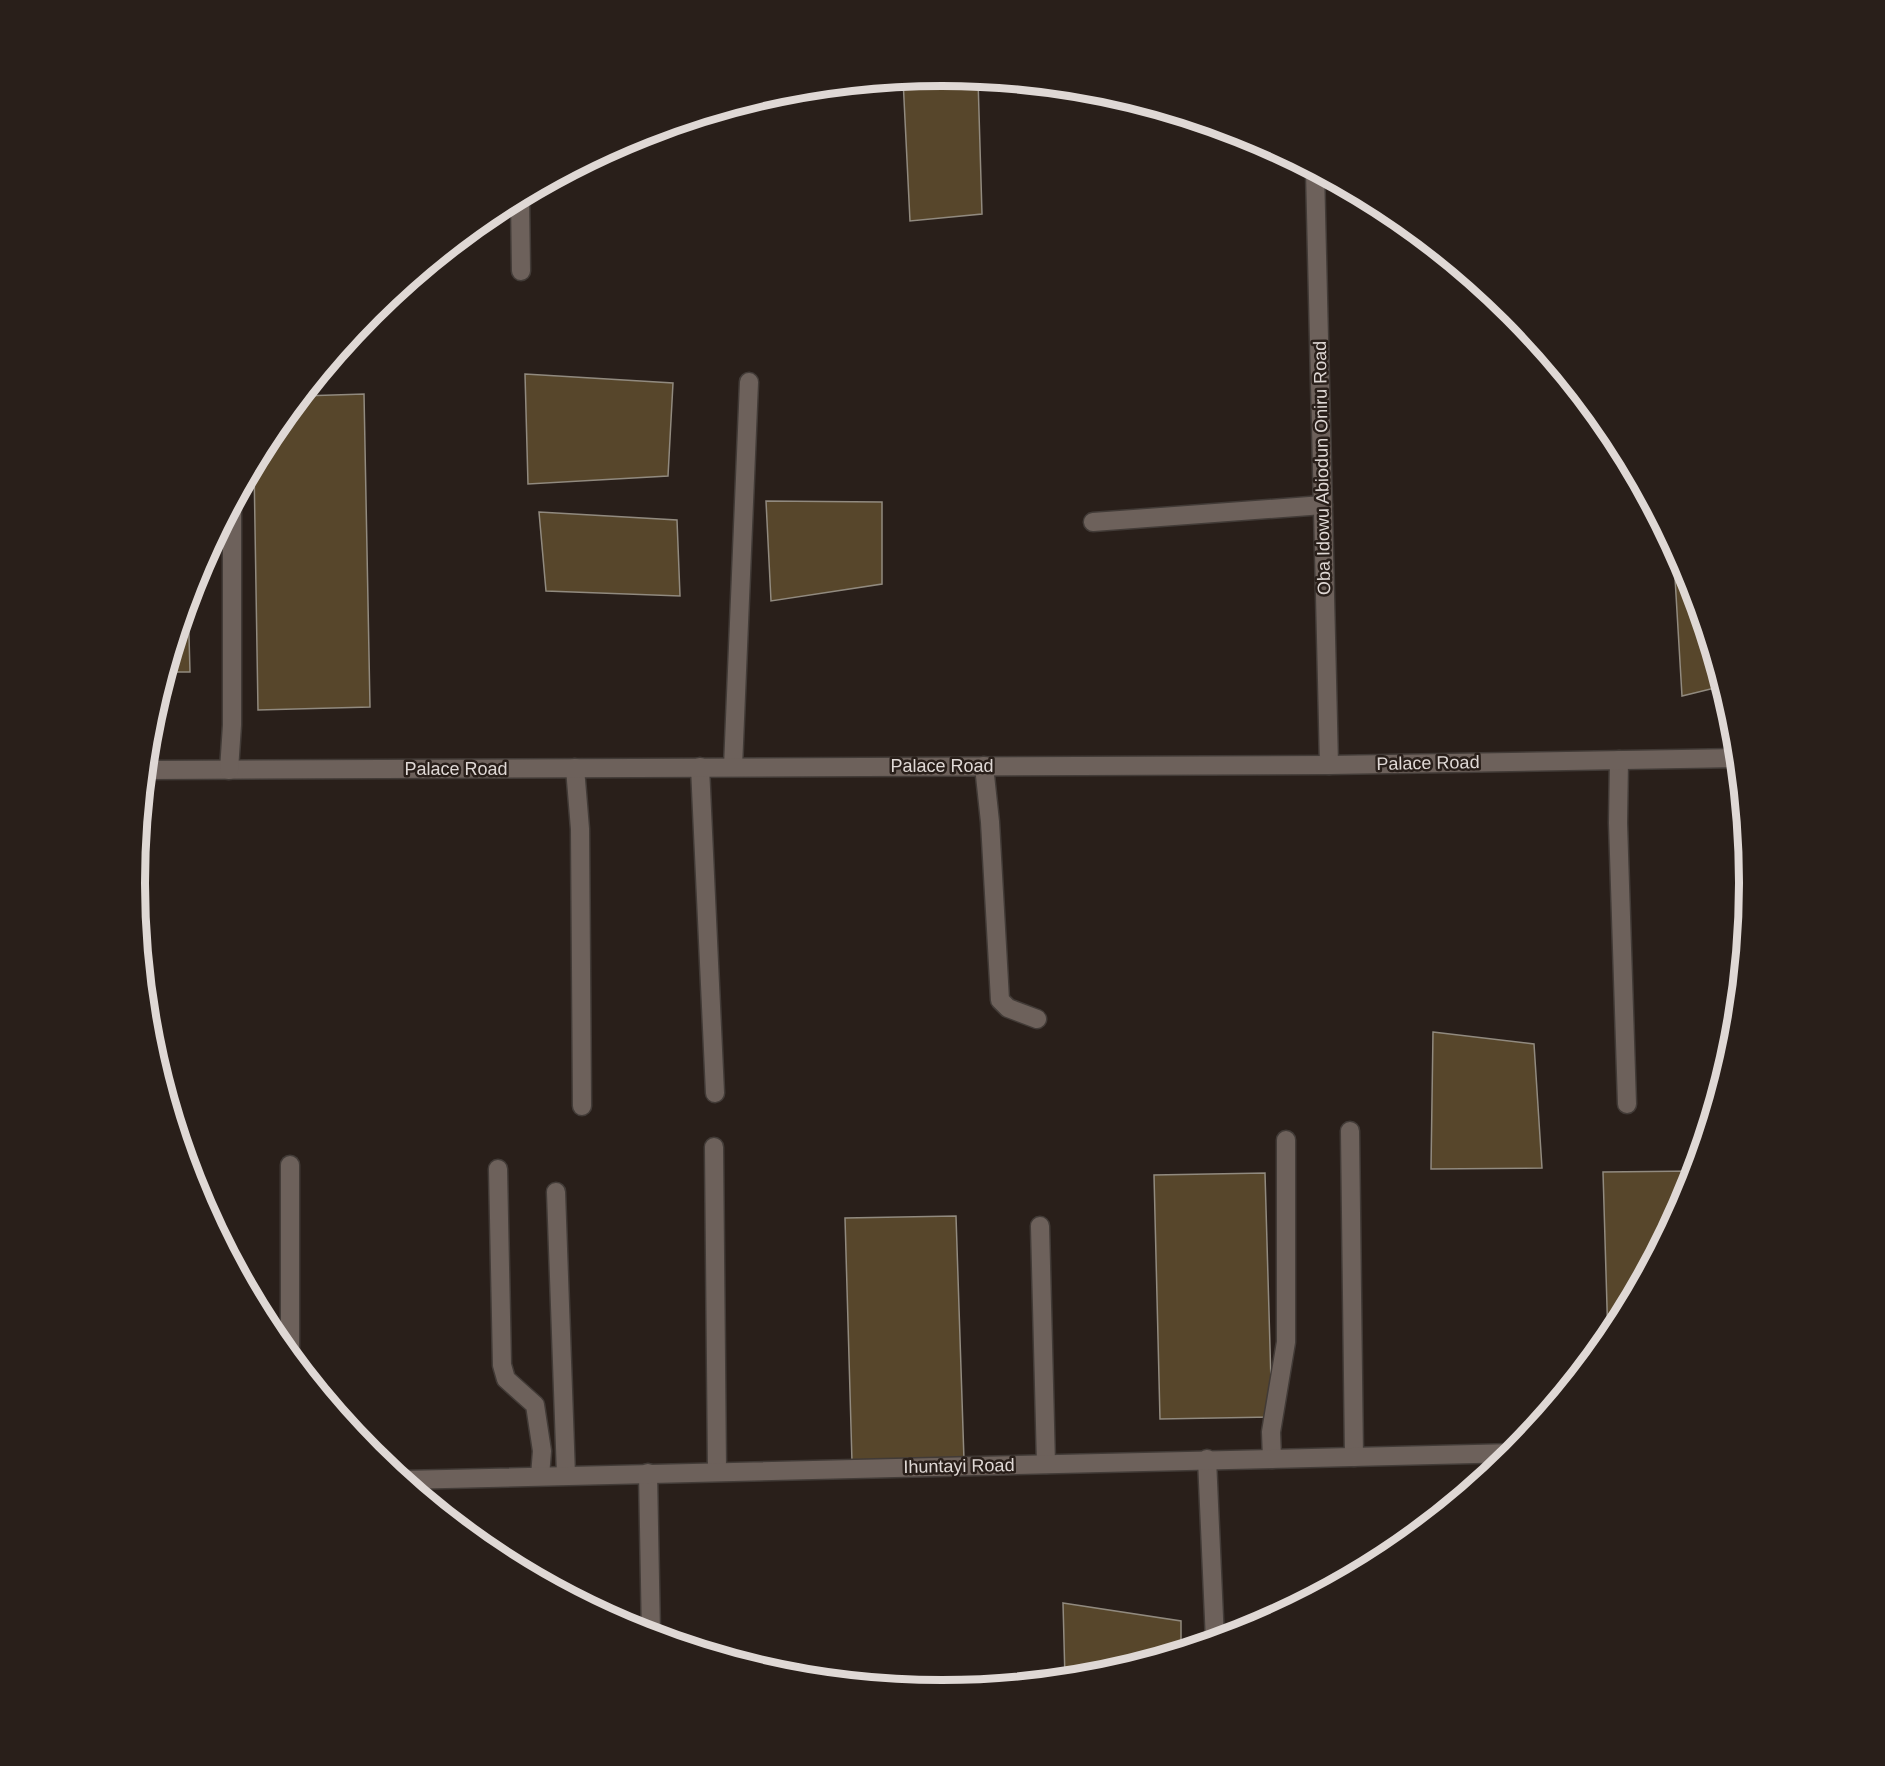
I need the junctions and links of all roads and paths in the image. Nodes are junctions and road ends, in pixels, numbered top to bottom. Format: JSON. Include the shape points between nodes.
{"nodes":[{"id":1,"x":1315,"y":179,"type":"edge"},
{"id":2,"x":520,"y":207,"type":"edge"},
{"id":3,"x":521,"y":271,"type":"dead end"},
{"id":4,"x":749,"y":382,"type":"dead end"},
{"id":5,"x":1323,"y":505,"type":"junction"},
{"id":6,"x":232,"y":521,"type":"edge"},
{"id":7,"x":1093,"y":522,"type":"dead end"},
{"id":8,"x":1730,"y":758,"type":"edge"},
{"id":9,"x":1619,"y":760,"type":"junction"},
{"id":10,"x":1329,"y":765,"type":"junction"},
{"id":11,"x":984,"y":766,"type":"junction"},
{"id":12,"x":700,"y":767,"type":"junction"},
{"id":13,"x":733,"y":767,"type":"junction"},
{"id":14,"x":575,"y":768,"type":"junction"},
{"id":15,"x":153,"y":770,"type":"edge"},
{"id":16,"x":229,"y":770,"type":"junction"},
{"id":17,"x":1037,"y":1019,"type":"dead end"},
{"id":18,"x":715,"y":1093,"type":"dead end"},
{"id":19,"x":1627,"y":1104,"type":"dead end"},
{"id":20,"x":582,"y":1106,"type":"dead end"},
{"id":21,"x":1350,"y":1131,"type":"dead end"},
{"id":22,"x":1286,"y":1140,"type":"dead end"},
{"id":23,"x":714,"y":1147,"type":"dead end"},
{"id":24,"x":290,"y":1165,"type":"dead end"},
{"id":25,"x":498,"y":1169,"type":"dead end"},
{"id":26,"x":556,"y":1192,"type":"dead end"},
{"id":27,"x":1040,"y":1226,"type":"dead end"},
{"id":28,"x":290,"y":1341,"type":"edge"},
{"id":29,"x":1499,"y":1453,"type":"edge"},
{"id":30,"x":1354,"y":1457,"type":"junction"},
{"id":31,"x":1207,"y":1459,"type":"junction"},
{"id":32,"x":1272,"y":1459,"type":"junction"},
{"id":33,"x":1046,"y":1464,"type":"junction"},
{"id":34,"x":717,"y":1472,"type":"junction"},
{"id":35,"x":648,"y":1473,"type":"junction"},
{"id":36,"x":566,"y":1475,"type":"junction"},
{"id":37,"x":540,"y":1476,"type":"junction"},
{"id":38,"x":414,"y":1480,"type":"edge"},
{"id":39,"x":651,"y":1625,"type":"edge"},
{"id":40,"x":1215,"y":1632,"type":"edge"}],
"edges":[{"from":1,"to":5,"type":"street","name":"Oba Idowu Abiodun Oniru Road"},
{"from":2,"to":3,"type":"street"},
{"from":4,"to":13,"type":"street"},
{"from":5,"to":7,"type":"street"},
{"from":5,"to":10,"type":"street","name":"Oba Idowu Abiodun Oniru Road"},
{"from":6,"to":16,"type":"street"},
{"from":8,"to":9,"type":"street","name":"Palace Road"},
{"from":9,"to":10,"type":"street","name":"Palace Road"},
{"from":9,"to":19,"type":"street"},
{"from":10,"to":11,"type":"street","name":"Palace Road"},
{"from":11,"to":13,"type":"street","name":"Palace Road"},
{"from":11,"to":17,"type":"street","via":[[1000,1000],[1008,1008]]},
{"from":12,"to":13,"type":"street","name":"Palace Road"},
{"from":12,"to":14,"type":"street","name":"Palace Road"},
{"from":12,"to":18,"type":"street"},
{"from":14,"to":16,"type":"street","name":"Palace Road"},
{"from":14,"to":20,"type":"street"},
{"from":15,"to":16,"type":"street","name":"Palace Road"},
{"from":21,"to":30,"type":"street"},
{"from":22,"to":32,"type":"street","via":[[1286,1342],[1271,1432]]},
{"from":23,"to":34,"type":"street"},
{"from":24,"to":28,"type":"street"},
{"from":25,"to":37,"type":"street","via":[[502,1365],[506,1379],[535,1405],[542,1451]]},
{"from":26,"to":36,"type":"street"},
{"from":27,"to":33,"type":"street"},
{"from":29,"to":30,"type":"street","name":"Ihuntayi Road"},
{"from":30,"to":32,"type":"street","name":"Ihuntayi Road"},
{"from":31,"to":32,"type":"street","name":"Ihuntayi Road"},
{"from":31,"to":33,"type":"street","name":"Ihuntayi Road"},
{"from":31,"to":40,"type":"street"},
{"from":33,"to":34,"type":"street","name":"Ihuntayi Road"},
{"from":34,"to":35,"type":"street","name":"Ihuntayi Road"},
{"from":35,"to":36,"type":"street","name":"Ihuntayi Road"},
{"from":35,"to":39,"type":"street"},
{"from":36,"to":37,"type":"street","name":"Ihuntayi Road"},
{"from":37,"to":38,"type":"street","name":"Ihuntayi Road"}]}
